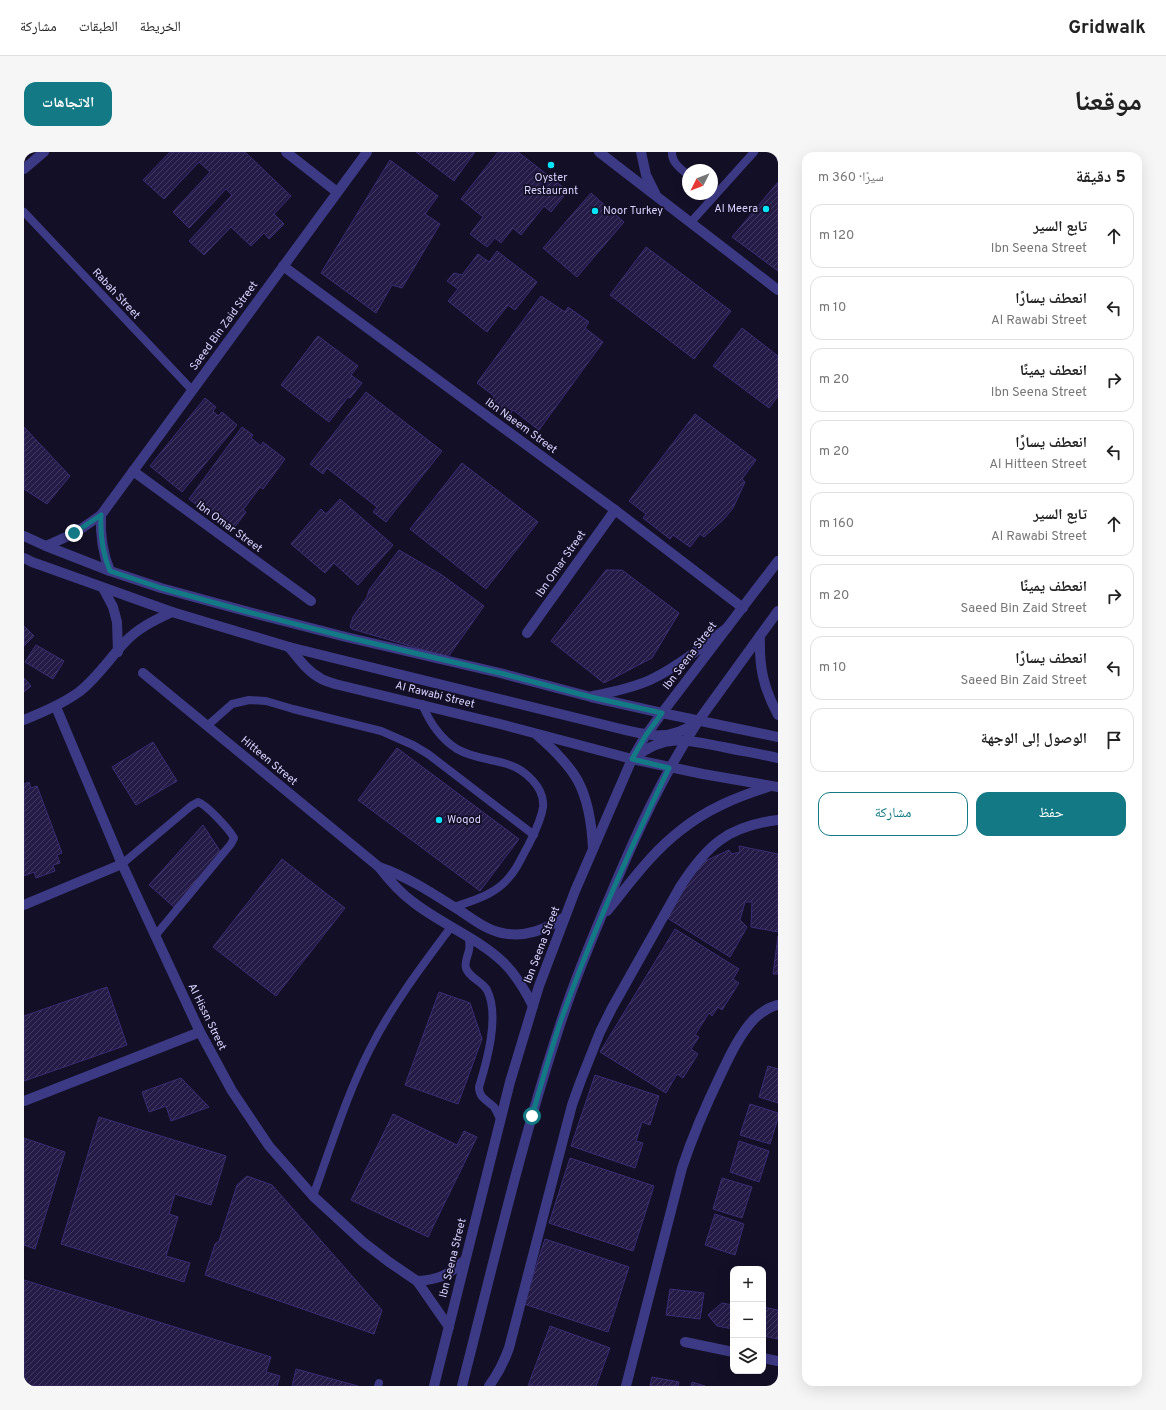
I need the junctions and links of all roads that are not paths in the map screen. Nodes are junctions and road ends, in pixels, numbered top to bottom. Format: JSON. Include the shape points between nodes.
{"nodes":[{"id":1,"x":44,"y":152,"type":"edge"},
{"id":2,"x":286,"y":152,"type":"edge"},
{"id":3,"x":367,"y":152,"type":"edge"},
{"id":4,"x":599,"y":152,"type":"edge"},
{"id":5,"x":641,"y":152,"type":"edge"},
{"id":6,"x":672,"y":152,"type":"edge"},
{"id":7,"x":754,"y":152,"type":"edge"},
{"id":8,"x":24,"y":169,"type":"edge"},
{"id":9,"x":682,"y":169,"type":"edge"},
{"id":10,"x":718,"y":190,"type":"edge"},
{"id":11,"x":337,"y":192,"type":"junction"},
{"id":12,"x":656,"y":195,"type":"junction"},
{"id":13,"x":709,"y":200,"type":"edge"},
{"id":14,"x":24,"y":212,"type":"edge"},
{"id":15,"x":691,"y":222,"type":"junction"},
{"id":16,"x":283,"y":266,"type":"junction"},
{"id":17,"x":778,"y":290,"type":"edge"},
{"id":18,"x":192,"y":390,"type":"junction"},
{"id":19,"x":133,"y":471,"type":"junction"},
{"id":20,"x":615,"y":510,"type":"junction"},
{"id":21,"x":101,"y":515,"type":"junction"},
{"id":22,"x":24,"y":536,"type":"edge"},
{"id":23,"x":46,"y":546,"type":"junction"},
{"id":24,"x":24,"y":558,"type":"edge"},
{"id":25,"x":778,"y":561,"type":"edge"},
{"id":26,"x":110,"y":571,"type":"junction"},
{"id":27,"x":103,"y":588,"type":"junction"},
{"id":28,"x":311,"y":601,"type":"dead end"},
{"id":29,"x":743,"y":608,"type":"junction"},
{"id":30,"x":778,"y":611,"type":"edge"},
{"id":31,"x":172,"y":612,"type":"junction"},
{"id":32,"x":727,"y":628,"type":"junction"},
{"id":33,"x":527,"y":633,"type":"dead end"},
{"id":34,"x":760,"y":636,"type":"junction"},
{"id":35,"x":289,"y":647,"type":"junction"},
{"id":36,"x":118,"y":652,"type":"junction"},
{"id":37,"x":144,"y":673,"type":"dead end"},
{"id":38,"x":591,"y":697,"type":"junction"},
{"id":39,"x":422,"y":704,"type":"junction"},
{"id":40,"x":56,"y":707,"type":"junction"},
{"id":41,"x":662,"y":713,"type":"junction"},
{"id":42,"x":778,"y":715,"type":"edge"},
{"id":43,"x":24,"y":720,"type":"edge"},
{"id":44,"x":699,"y":720,"type":"junction"},
{"id":45,"x":207,"y":726,"type":"junction"},
{"id":46,"x":536,"y":734,"type":"junction"},
{"id":47,"x":646,"y":735,"type":"junction"},
{"id":48,"x":778,"y":737,"type":"edge"},
{"id":49,"x":686,"y":740,"type":"junction"},
{"id":50,"x":778,"y":758,"type":"edge"},
{"id":51,"x":632,"y":759,"type":"junction"},
{"id":52,"x":669,"y":768,"type":"junction"},
{"id":53,"x":774,"y":787,"type":"edge"},
{"id":54,"x":778,"y":820,"type":"edge"},
{"id":55,"x":534,"y":835,"type":"junction"},
{"id":56,"x":593,"y":851,"type":"junction"},
{"id":57,"x":122,"y":864,"type":"junction"},
{"id":58,"x":379,"y":868,"type":"junction"},
{"id":59,"x":24,"y":905,"type":"edge"},
{"id":60,"x":454,"y":907,"type":"junction"},
{"id":61,"x":565,"y":917,"type":"junction"},
{"id":62,"x":600,"y":921,"type":"junction"},
{"id":63,"x":451,"y":927,"type":"junction"},
{"id":64,"x":155,"y":936,"type":"junction"},
{"id":65,"x":469,"y":938,"type":"junction"},
{"id":66,"x":778,"y":1004,"type":"edge"},
{"id":67,"x":533,"y":1006,"type":"junction"},
{"id":68,"x":200,"y":1032,"type":"junction"},
{"id":69,"x":24,"y":1101,"type":"edge"},
{"id":70,"x":500,"y":1119,"type":"junction"},
{"id":71,"x":313,"y":1196,"type":"junction"},
{"id":72,"x":465,"y":1260,"type":"junction"},
{"id":73,"x":417,"y":1281,"type":"junction"},
{"id":74,"x":449,"y":1327,"type":"junction"},
{"id":75,"x":685,"y":1342,"type":"dead end"},
{"id":76,"x":730,"y":1351,"type":"edge"},
{"id":77,"x":766,"y":1359,"type":"edge"},
{"id":78,"x":778,"y":1361,"type":"edge"},
{"id":79,"x":434,"y":1386,"type":"edge"},
{"id":80,"x":462,"y":1386,"type":"edge"},
{"id":81,"x":488,"y":1386,"type":"edge"},
{"id":82,"x":626,"y":1386,"type":"edge"}],
"edges":[{"from":1,"to":8,"type":"street"},
{"from":2,"to":11,"type":"street"},
{"from":3,"to":11,"type":"street","name":"Saeed Bin Zaid Street"},
{"from":4,"to":12,"type":"street"},
{"from":5,"to":12,"type":"street","via":[[646,175]]},
{"from":6,"to":9,"type":"lane","via":[[673,160]]},
{"from":7,"to":10,"type":"lane"},
{"from":11,"to":16,"type":"street","name":"Saeed Bin Zaid Street"},
{"from":12,"to":15,"type":"street"},
{"from":13,"to":15,"type":"lane"},
{"from":14,"to":18,"type":"lane","name":"Rabah Street"},
{"from":15,"to":17,"type":"street"},
{"from":16,"to":18,"type":"street","name":"Saeed Bin Zaid Street"},
{"from":16,"to":20,"type":"street","name":"Ibn Naeem Street"},
{"from":18,"to":19,"type":"street","name":"Saeed Bin Zaid Street"},
{"from":19,"to":21,"type":"street","name":"Saeed Bin Zaid Street"},
{"from":19,"to":28,"type":"street","name":"Ibn Omar Street"},
{"from":20,"to":29,"type":"street","name":"Ibn Naeem Street"},
{"from":20,"to":33,"type":"street","name":"Ibn Omar Street"},
{"from":21,"to":23,"type":"street","name":"Saeed Bin Zaid Street","via":[[74,533]]},
{"from":21,"to":26,"type":"street","via":[[102,544]]},
{"from":22,"to":23,"type":"street"},
{"from":23,"to":26,"type":"street"},
{"from":24,"to":27,"type":"street"},
{"from":25,"to":29,"type":"street","name":"Ibn Seena Street"},
{"from":26,"to":38,"type":"street","via":[[248,612]]},
{"from":27,"to":31,"type":"street"},
{"from":27,"to":36,"type":"street","via":[[113,607],[117,622]]},
{"from":29,"to":32,"type":"street","name":"Ibn Seena Street"},
{"from":30,"to":34,"type":"street"},
{"from":31,"to":35,"type":"street"},
{"from":31,"to":36,"type":"street","via":[[138,631]]},
{"from":32,"to":38,"type":"street","via":[[677,665],[650,680]]},
{"from":32,"to":41,"type":"street","name":"Ibn Seena Street"},
{"from":34,"to":42,"type":"street","via":[[761,670]]},
{"from":34,"to":44,"type":"street"},
{"from":35,"to":39,"type":"street","name":"Al Rawabi Street","via":[[300,661],[320,678],[335,684]]},
{"from":35,"to":47,"type":"street"},
{"from":36,"to":40,"type":"street","via":[[80,691]]},
{"from":37,"to":45,"type":"street","name":"Hitteen Street"},
{"from":38,"to":41,"type":"street"},
{"from":39,"to":46,"type":"street","name":"Al Rawabi Street"},
{"from":39,"to":55,"type":"lane","via":[[432,724],[457,749],[508,764],[533,780],[540,792],[543,805]]},
{"from":40,"to":43,"type":"street"},
{"from":40,"to":57,"type":"street","name":"Al Hissn Street"},
{"from":41,"to":44,"type":"street"},
{"from":41,"to":47,"type":"street","name":"Ibn Seena Street"},
{"from":44,"to":47,"type":"street","via":[[674,734]]},
{"from":44,"to":48,"type":"street"},
{"from":44,"to":49,"type":"street"},
{"from":45,"to":55,"type":"lane","via":[[232,704],[248,700],[266,701],[381,730],[428,754]]},
{"from":45,"to":58,"type":"street","name":"Hitteen Street"},
{"from":46,"to":51,"type":"street","name":"Al Rawabi Street"},
{"from":46,"to":56,"type":"street","via":[[553,749],[578,780],[592,828]]},
{"from":47,"to":51,"type":"street","name":"Ibn Seena Street"},
{"from":49,"to":50,"type":"street"},
{"from":49,"to":51,"type":"street","via":[[657,744]]},
{"from":49,"to":52,"type":"street"},
{"from":51,"to":52,"type":"street","name":"Al Rawabi Street"},
{"from":51,"to":56,"type":"street","name":"Ibn Seena Street"},
{"from":52,"to":53,"type":"street","name":"Al Rawabi Street"},
{"from":52,"to":62,"type":"street"},
{"from":53,"to":62,"type":"street","via":[[742,796],[710,810],[681,829],[657,851]]},
{"from":54,"to":81,"type":"street","via":[[759,822],[741,828],[724,836],[707,851],[680,887],[612,1008],[572,1105],[509,1348],[498,1374]]},
{"from":55,"to":60,"type":"lane","via":[[504,884],[484,897]]},
{"from":56,"to":61,"type":"street","name":"Ibn Seena Street"},
{"from":57,"to":59,"type":"street"},
{"from":57,"to":64,"type":"street","name":"Al Hissn Street"},
{"from":57,"to":64,"type":"lane","via":[[198,802],[229,830],[234,838]]},
{"from":58,"to":60,"type":"street","name":"Hitteen Street","via":[[409,879]]},
{"from":58,"to":63,"type":"street","name":"Hitteen Street","via":[[409,900]]},
{"from":60,"to":61,"type":"street","name":"Hitteen Street","via":[[486,927],[502,933],[535,932]]},
{"from":61,"to":67,"type":"street","name":"Ibn Seena Street"},
{"from":62,"to":80,"type":"street","via":[[560,1023],[532,1116]]},
{"from":63,"to":65,"type":"street","name":"Hitteen Street"},
{"from":63,"to":71,"type":"lane","via":[[408,985],[371,1047],[353,1084]]},
{"from":64,"to":68,"type":"street","name":"Al Hissn Street"},
{"from":65,"to":67,"type":"street","name":"Hitteen Street","via":[[504,963]]},
{"from":65,"to":70,"type":"lane","via":[[466,969],[487,991],[492,1021],[490,1048],[479,1091],[495,1108]]},
{"from":66,"to":82,"type":"street","via":[[755,1018],[741,1036],[712,1091],[692,1139],[682,1168]]},
{"from":67,"to":70,"type":"street","name":"Ibn Seena Street"},
{"from":68,"to":69,"type":"street"},
{"from":68,"to":71,"type":"street","name":"Al Hissn Street","via":[[250,1119],[269,1146]]},
{"from":70,"to":72,"type":"street","name":"Ibn Seena Street"},
{"from":71,"to":73,"type":"street","name":"Al Hissn Street","via":[[363,1242]]},
{"from":72,"to":73,"type":"street","via":[[444,1276]]},
{"from":72,"to":74,"type":"street","name":"Ibn Seena Street"},
{"from":73,"to":74,"type":"street","name":"Al Hissn Street"},
{"from":74,"to":79,"type":"street","name":"Ibn Seena Street"},
{"from":75,"to":76,"type":"street"},
{"from":77,"to":78,"type":"street"}]}
